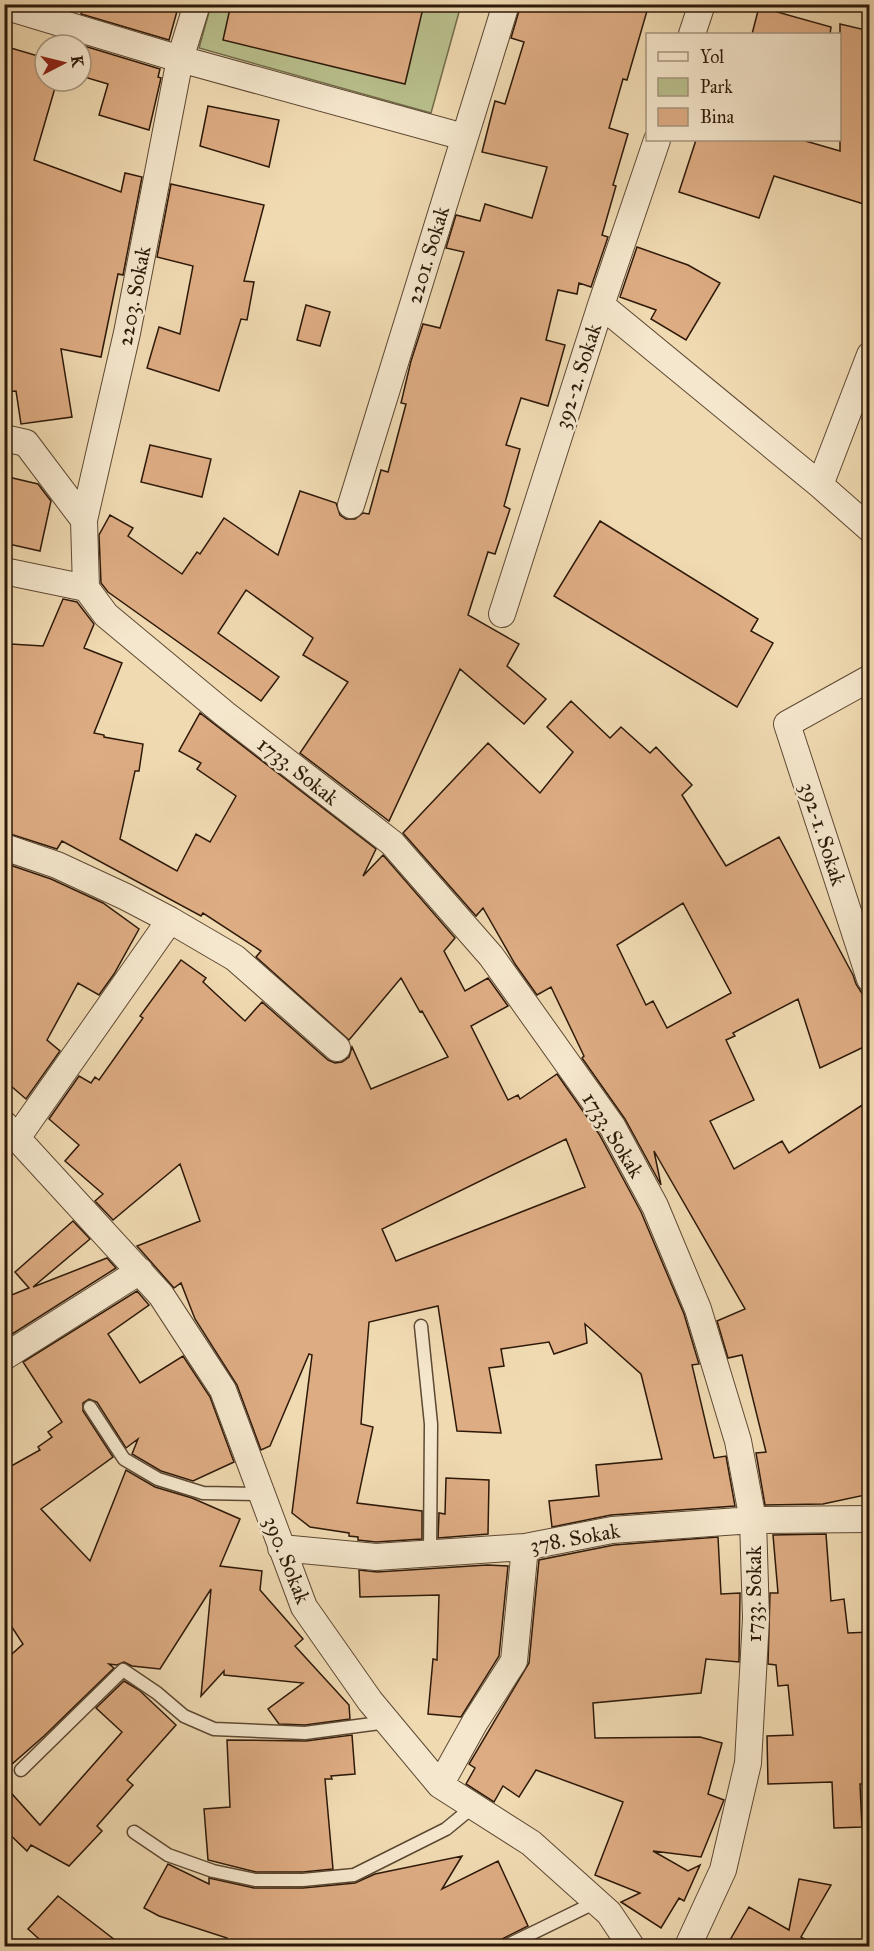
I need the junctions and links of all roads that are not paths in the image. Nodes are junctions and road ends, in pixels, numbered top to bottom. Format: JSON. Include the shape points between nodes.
{"nodes":[{"id":1,"x":197,"y":4,"type":"edge"},
{"id":2,"x":506,"y":4,"type":"edge"},
{"id":3,"x":702,"y":4,"type":"edge"},
{"id":4,"x":4,"y":6,"type":"edge"},
{"id":5,"x":692,"y":33,"type":"edge"},
{"id":6,"x":180,"y":59,"type":"junction"},
{"id":7,"x":464,"y":137,"type":"junction"},
{"id":8,"x":657,"y":141,"type":"edge"},
{"id":9,"x":601,"y":305,"type":"junction"},
{"id":10,"x":870,"y":355,"type":"edge"},
{"id":11,"x":4,"y":438,"type":"edge"},
{"id":12,"x":820,"y":485,"type":"junction"},
{"id":13,"x":351,"y":505,"type":"dead end"},
{"id":14,"x":84,"y":520,"type":"junction"},
{"id":15,"x":870,"y":529,"type":"edge"},
{"id":16,"x":4,"y":571,"type":"edge"},
{"id":17,"x":86,"y":588,"type":"junction"},
{"id":18,"x":502,"y":614,"type":"dead end"},
{"id":19,"x":870,"y":678,"type":"edge"},
{"id":20,"x":4,"y":847,"type":"edge"},
{"id":21,"x":171,"y":920,"type":"junction"},
{"id":22,"x":870,"y":979,"type":"edge"},
{"id":23,"x":337,"y":1048,"type":"dead end"},
{"id":24,"x":11,"y":1131,"type":"edge"},
{"id":25,"x":140,"y":1271,"type":"junction"},
{"id":26,"x":422,"y":1326,"type":"dead end"},
{"id":27,"x":4,"y":1358,"type":"edge"},
{"id":28,"x":90,"y":1407,"type":"dead end"},
{"id":29,"x":261,"y":1494,"type":"junction"},
{"id":30,"x":870,"y":1519,"type":"edge"},
{"id":31,"x":753,"y":1520,"type":"junction"},
{"id":32,"x":525,"y":1547,"type":"junction"},
{"id":33,"x":281,"y":1548,"type":"junction"},
{"id":34,"x":430,"y":1553,"type":"junction"},
{"id":35,"x":387,"y":1722,"type":"junction"},
{"id":36,"x":21,"y":1770,"type":"dead end"},
{"id":37,"x":440,"y":1785,"type":"junction"},
{"id":38,"x":474,"y":1806,"type":"junction"},
{"id":39,"x":134,"y":1832,"type":"dead end"},
{"id":40,"x":596,"y":1902,"type":"junction"},
{"id":41,"x":506,"y":1947,"type":"edge"},
{"id":42,"x":631,"y":1947,"type":"edge"},
{"id":43,"x":688,"y":1947,"type":"edge"}],
"edges":[{"from":1,"to":6,"type":"street","name":"2203. Sokak"},
{"from":2,"to":7,"type":"street","name":"2201. Sokak"},
{"from":3,"to":5,"type":"street"},
{"from":4,"to":6,"type":"street"},
{"from":6,"to":7,"type":"street"},
{"from":6,"to":14,"type":"street","name":"2203. Sokak","via":[[127,333]]},
{"from":7,"to":13,"type":"street","name":"2201. Sokak"},
{"from":8,"to":9,"type":"street","name":"392-2. Sokak"},
{"from":9,"to":12,"type":"street"},
{"from":9,"to":18,"type":"street","name":"392-2. Sokak"},
{"from":10,"to":12,"type":"street"},
{"from":11,"to":14,"type":"street","via":[[26,443]]},
{"from":12,"to":15,"type":"street"},
{"from":14,"to":17,"type":"street","name":"2203. Sokak"},
{"from":16,"to":17,"type":"street"},
{"from":17,"to":31,"type":"street","name":"1733. Sokak","via":[[106,615],[225,714],[392,843],[490,956],[612,1126],[655,1206],[698,1309],[738,1441]]},
{"from":19,"to":22,"type":"street","name":"392-1. Sokak","via":[[787,724]]},
{"from":20,"to":21,"type":"street","via":[[57,865]]},
{"from":21,"to":23,"type":"street","via":[[234,958]]},
{"from":21,"to":24,"type":"street"},
{"from":24,"to":25,"type":"street","name":"390. Sokak"},
{"from":25,"to":27,"type":"street"},
{"from":25,"to":29,"type":"street","name":"390. Sokak","via":[[161,1295],[223,1390]]},
{"from":26,"to":34,"type":"lane","via":[[431,1424]]},
{"from":28,"to":29,"type":"lane","via":[[124,1458],[158,1479],[203,1493]]},
{"from":29,"to":33,"type":"street","name":"390. Sokak"},
{"from":30,"to":31,"type":"street","name":"378. Sokak"},
{"from":31,"to":32,"type":"street","name":"378. Sokak","via":[[612,1530]]},
{"from":31,"to":43,"type":"street","name":"1733. Sokak","via":[[756,1618],[748,1763],[723,1869]]},
{"from":32,"to":34,"type":"street","name":"378. Sokak"},
{"from":32,"to":37,"type":"street","via":[[514,1661],[474,1722]]},
{"from":33,"to":34,"type":"street","name":"378. Sokak","via":[[376,1557]]},
{"from":33,"to":35,"type":"street","name":"390. Sokak","via":[[304,1607]]},
{"from":35,"to":36,"type":"lane","via":[[305,1733],[214,1729],[184,1716],[123,1670]]},
{"from":35,"to":37,"type":"street","name":"390. Sokak"},
{"from":37,"to":38,"type":"street","name":"390. Sokak"},
{"from":38,"to":39,"type":"lane","via":[[446,1829],[354,1875],[303,1880],[255,1880],[213,1871],[168,1855]]},
{"from":38,"to":40,"type":"street","name":"390. Sokak","via":[[531,1842]]},
{"from":40,"to":41,"type":"lane"},
{"from":40,"to":42,"type":"street","name":"390. Sokak","via":[[609,1913]]}]}
